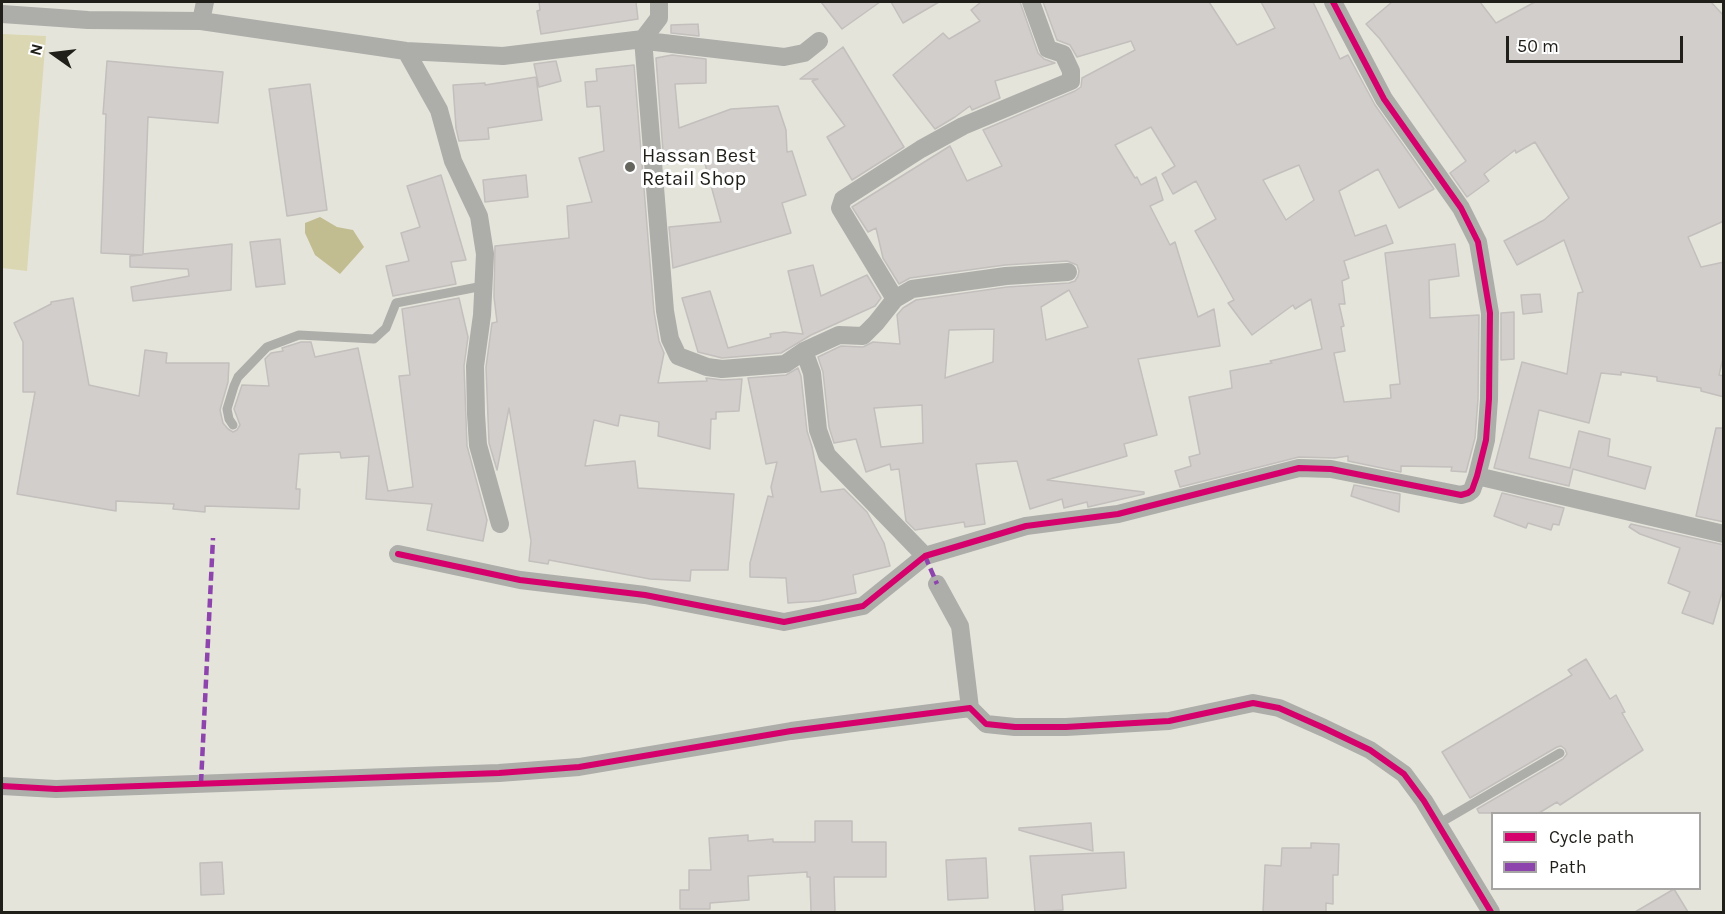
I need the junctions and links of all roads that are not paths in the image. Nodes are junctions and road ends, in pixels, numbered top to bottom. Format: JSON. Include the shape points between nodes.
{"nodes":[{"id":1,"x":93,"y":2,"type":"edge"},
{"id":2,"x":206,"y":2,"type":"edge"},
{"id":3,"x":659,"y":2,"type":"edge"},
{"id":4,"x":1031,"y":2,"type":"edge"},
{"id":5,"x":1333,"y":2,"type":"edge"},
{"id":6,"x":2,"y":14,"type":"edge"},
{"id":7,"x":88,"y":20,"type":"junction"},
{"id":8,"x":201,"y":21,"type":"junction"},
{"id":9,"x":643,"y":39,"type":"junction"},
{"id":10,"x":819,"y":41,"type":"dead end"},
{"id":11,"x":406,"y":51,"type":"junction"},
{"id":12,"x":1068,"y":272,"type":"dead end"},
{"id":13,"x":483,"y":286,"type":"junction"},
{"id":14,"x":895,"y":299,"type":"junction"},
{"id":15,"x":804,"y":351,"type":"junction"},
{"id":16,"x":233,"y":425,"type":"dead end"},
{"id":17,"x":1477,"y":476,"type":"junction"},
{"id":18,"x":500,"y":524,"type":"dead end"},
{"id":19,"x":1724,"y":534,"type":"edge"},
{"id":20,"x":398,"y":554,"type":"dead end"},
{"id":21,"x":925,"y":555,"type":"junction"},
{"id":22,"x":937,"y":584,"type":"dead end"},
{"id":23,"x":970,"y":708,"type":"junction"},
{"id":24,"x":1560,"y":753,"type":"dead end"},
{"id":25,"x":2,"y":786,"type":"edge"},
{"id":26,"x":1438,"y":824,"type":"junction"},
{"id":27,"x":1491,"y":912,"type":"edge"}],
"edges":[{"from":1,"to":7,"type":"street"},
{"from":2,"to":8,"type":"street"},
{"from":3,"to":9,"type":"street","via":[[659,18]]},
{"from":4,"to":14,"type":"street","via":[[1048,49],[1063,54],[1071,81],[963,126],[843,199],[840,208]]},
{"from":5,"to":17,"type":"street","via":[[1384,99],[1461,208],[1478,242],[1490,314],[1486,440]]},
{"from":6,"to":7,"type":"street"},
{"from":7,"to":8,"type":"street"},
{"from":8,"to":11,"type":"street"},
{"from":9,"to":10,"type":"street","via":[[784,57],[804,53]]},
{"from":9,"to":11,"type":"street","via":[[503,56]]},
{"from":9,"to":15,"type":"street","via":[[665,311],[678,356],[722,369],[785,364]]},
{"from":11,"to":13,"type":"street","via":[[439,110],[453,161],[479,216],[485,254]]},
{"from":12,"to":14,"type":"street","via":[[912,289]]},
{"from":13,"to":16,"type":"lane","via":[[396,303],[386,328],[374,339],[300,335],[267,347],[234,386],[227,408]]},
{"from":13,"to":18,"type":"street","via":[[475,366],[478,445]]},
{"from":14,"to":15,"type":"street","via":[[863,336],[839,335]]},
{"from":15,"to":21,"type":"street","via":[[812,373],[818,430],[826,455]]},
{"from":17,"to":19,"type":"street"},
{"from":17,"to":21,"type":"street","via":[[1472,490],[1461,495],[1331,469],[1299,468],[1118,514],[1026,526]]},
{"from":20,"to":21,"type":"street","via":[[520,580],[645,595],[784,622],[863,606]]},
{"from":22,"to":23,"type":"street","via":[[960,626]]},
{"from":23,"to":25,"type":"street","via":[[791,731],[579,766],[499,773],[56,789]]},
{"from":23,"to":26,"type":"street","via":[[986,724],[1066,727],[1169,721],[1253,703],[1279,708],[1370,750],[1404,774]]},
{"from":24,"to":26,"type":"lane"},
{"from":26,"to":27,"type":"street"}]}
